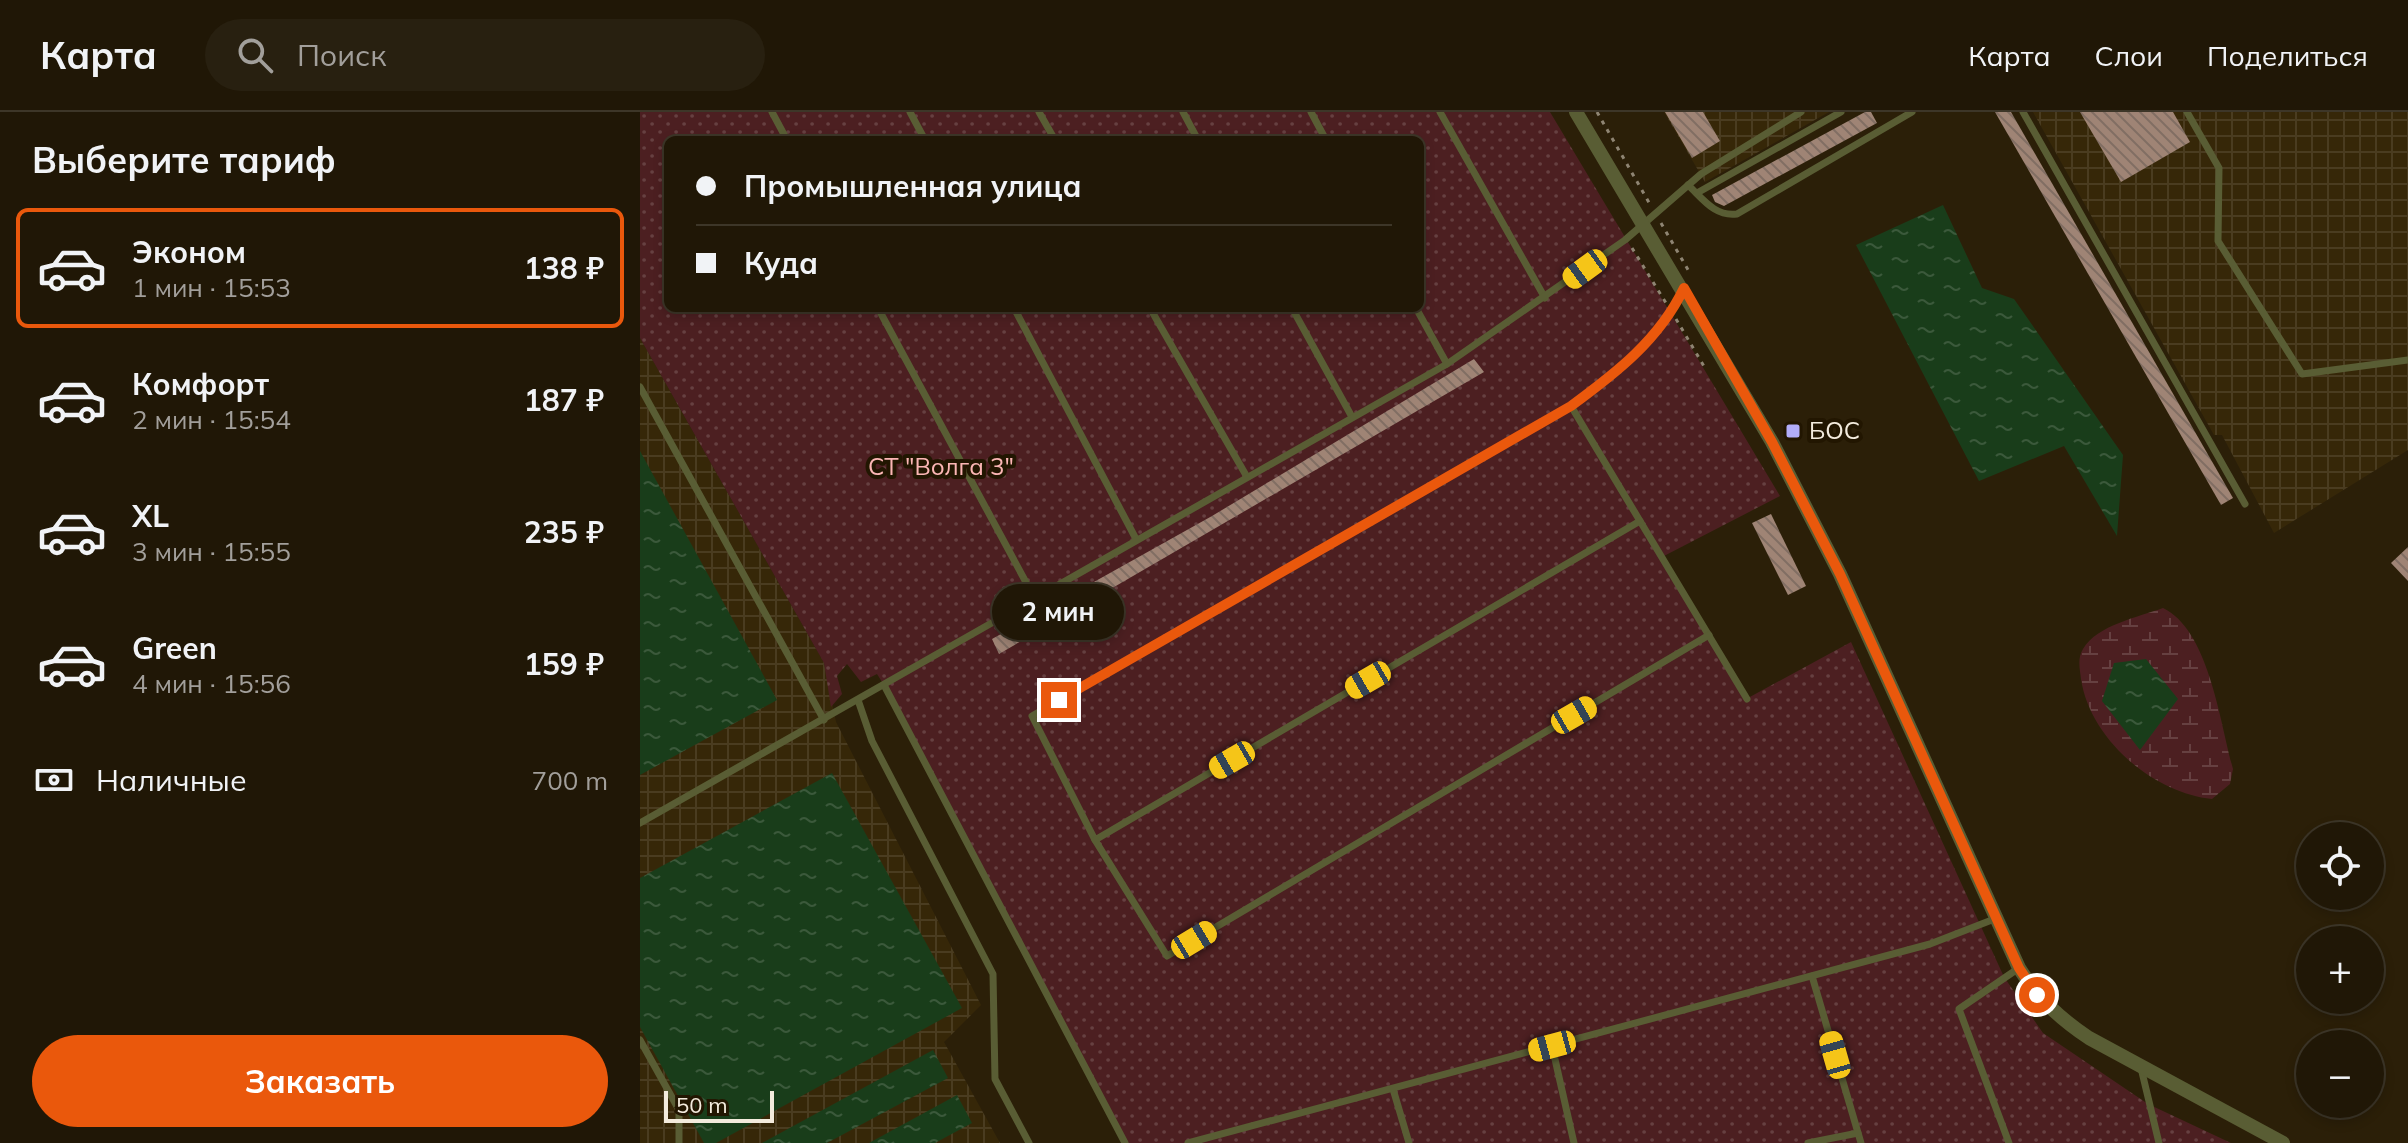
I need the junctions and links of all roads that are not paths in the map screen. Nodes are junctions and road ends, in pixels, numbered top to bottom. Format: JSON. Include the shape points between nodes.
{"nodes":[{"id":1,"x":772,"y":112,"type":"edge"},
{"id":2,"x":910,"y":112,"type":"edge"},
{"id":3,"x":1039,"y":112,"type":"edge"},
{"id":4,"x":1183,"y":112,"type":"edge"},
{"id":5,"x":1311,"y":112,"type":"edge"},
{"id":6,"x":1440,"y":112,"type":"edge"},
{"id":7,"x":1576,"y":112,"type":"edge"},
{"id":8,"x":1801,"y":112,"type":"edge"},
{"id":9,"x":1841,"y":112,"type":"edge"},
{"id":10,"x":1912,"y":112,"type":"edge"},
{"id":11,"x":2023,"y":112,"type":"edge"},
{"id":12,"x":2187,"y":112,"type":"edge"},
{"id":13,"x":785,"y":136,"type":"edge"},
{"id":14,"x":923,"y":136,"type":"edge"},
{"id":15,"x":1053,"y":136,"type":"edge"},
{"id":16,"x":1196,"y":136,"type":"edge"},
{"id":17,"x":1324,"y":136,"type":"edge"},
{"id":18,"x":1688,"y":185,"type":"junction"},
{"id":19,"x":1697,"y":193,"type":"junction"},
{"id":20,"x":1644,"y":224,"type":"junction"},
{"id":21,"x":1684,"y":288,"type":"junction"},
{"id":22,"x":1545,"y":298,"type":"junction"},
{"id":23,"x":880,"y":312,"type":"edge"},
{"id":24,"x":1016,"y":312,"type":"edge"},
{"id":25,"x":1152,"y":312,"type":"edge"},
{"id":26,"x":1294,"y":312,"type":"edge"},
{"id":27,"x":1418,"y":312,"type":"edge"},
{"id":28,"x":2408,"y":360,"type":"edge"},
{"id":29,"x":1447,"y":364,"type":"junction"},
{"id":30,"x":640,"y":387,"type":"edge"},
{"id":31,"x":1571,"y":406,"type":"junction"},
{"id":32,"x":1352,"y":417,"type":"junction"},
{"id":33,"x":1247,"y":477,"type":"junction"},
{"id":34,"x":2245,"y":504,"type":"dead end"},
{"id":35,"x":1640,"y":521,"type":"junction"},
{"id":36,"x":1136,"y":539,"type":"junction"},
{"id":37,"x":1035,"y":599,"type":"junction"},
{"id":38,"x":1709,"y":635,"type":"junction"},
{"id":39,"x":884,"y":685,"type":"junction"},
{"id":40,"x":1747,"y":699,"type":"dead end"},
{"id":41,"x":858,"y":700,"type":"junction"},
{"id":42,"x":824,"y":720,"type":"junction"},
{"id":43,"x":640,"y":823,"type":"edge"},
{"id":44,"x":1095,"y":840,"type":"junction"},
{"id":45,"x":1997,"y":918,"type":"junction"},
{"id":46,"x":2019,"y":968,"type":"junction"},
{"id":47,"x":1812,"y":976,"type":"junction"},
{"id":48,"x":640,"y":1040,"type":"edge"},
{"id":49,"x":1552,"y":1046,"type":"junction"},
{"id":50,"x":2141,"y":1068,"type":"junction"},
{"id":51,"x":1393,"y":1089,"type":"junction"},
{"id":52,"x":1858,"y":1133,"type":"junction"},
{"id":53,"x":679,"y":1143,"type":"edge"},
{"id":54,"x":1029,"y":1143,"type":"edge"},
{"id":55,"x":1125,"y":1143,"type":"edge"},
{"id":56,"x":1188,"y":1143,"type":"edge"},
{"id":57,"x":1409,"y":1143,"type":"edge"},
{"id":58,"x":1574,"y":1143,"type":"edge"},
{"id":59,"x":1808,"y":1143,"type":"edge"},
{"id":60,"x":1861,"y":1143,"type":"edge"},
{"id":61,"x":2009,"y":1143,"type":"edge"},
{"id":62,"x":2159,"y":1143,"type":"edge"},
{"id":63,"x":2283,"y":1143,"type":"edge"}],
"edges":[{"from":1,"to":13,"type":"lane"},
{"from":2,"to":14,"type":"lane"},
{"from":3,"to":15,"type":"lane"},
{"from":4,"to":16,"type":"lane"},
{"from":5,"to":17,"type":"lane"},
{"from":6,"to":22,"type":"lane"},
{"from":7,"to":20,"type":"street"},
{"from":8,"to":18,"type":"lane"},
{"from":9,"to":19,"type":"lane"},
{"from":10,"to":19,"type":"lane","via":[[1737,214],[1725,216]]},
{"from":11,"to":34,"type":"lane"},
{"from":12,"to":28,"type":"lane","via":[[2219,168],[2218,241],[2302,374]]},
{"from":18,"to":19,"type":"lane"},
{"from":18,"to":20,"type":"lane"},
{"from":20,"to":21,"type":"street"},
{"from":20,"to":22,"type":"lane"},
{"from":21,"to":31,"type":"lane","via":[[1672,313],[1624,368]]},
{"from":21,"to":45,"type":"street","via":[[1840,574]]},
{"from":22,"to":29,"type":"lane"},
{"from":23,"to":37,"type":"lane"},
{"from":24,"to":36,"type":"lane"},
{"from":25,"to":33,"type":"lane"},
{"from":26,"to":32,"type":"lane"},
{"from":27,"to":29,"type":"lane"},
{"from":29,"to":32,"type":"lane"},
{"from":30,"to":42,"type":"lane"},
{"from":31,"to":35,"type":"lane"},
{"from":31,"to":44,"type":"lane","via":[[1032,716]]},
{"from":32,"to":33,"type":"lane"},
{"from":33,"to":36,"type":"lane"},
{"from":35,"to":38,"type":"lane"},
{"from":35,"to":44,"type":"lane"},
{"from":36,"to":37,"type":"lane"},
{"from":37,"to":39,"type":"lane"},
{"from":38,"to":40,"type":"lane"},
{"from":38,"to":44,"type":"lane","via":[[1167,956]]},
{"from":39,"to":41,"type":"lane"},
{"from":39,"to":55,"type":"lane"},
{"from":41,"to":42,"type":"lane"},
{"from":41,"to":54,"type":"lane","via":[[872,741],[993,974],[995,1079]]},
{"from":42,"to":43,"type":"lane"},
{"from":45,"to":46,"type":"street"},
{"from":45,"to":47,"type":"lane","via":[[1930,944]]},
{"from":46,"to":50,"type":"street","via":[[2061,1019]]},
{"from":46,"to":61,"type":"lane","via":[[1959,1009]]},
{"from":47,"to":49,"type":"lane"},
{"from":47,"to":52,"type":"lane"},
{"from":48,"to":53,"type":"lane","via":[[679,1110]]},
{"from":49,"to":51,"type":"lane"},
{"from":49,"to":58,"type":"lane"},
{"from":50,"to":62,"type":"lane"},
{"from":50,"to":63,"type":"street"},
{"from":51,"to":56,"type":"lane"},
{"from":51,"to":57,"type":"lane"},
{"from":52,"to":59,"type":"lane"},
{"from":52,"to":60,"type":"lane"}]}
